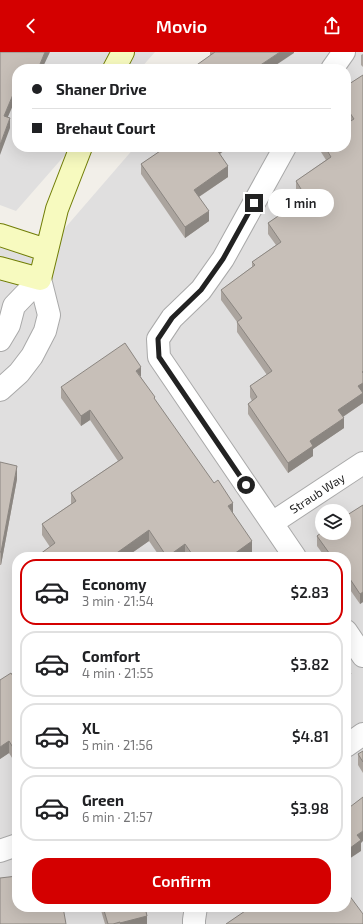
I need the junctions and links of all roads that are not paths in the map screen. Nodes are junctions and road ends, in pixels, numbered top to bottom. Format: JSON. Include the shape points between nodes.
{"nodes":[{"id":1,"x":123,"y":52,"type":"edge"},
{"id":2,"x":344,"y":52,"type":"edge"},
{"id":3,"x":117,"y":64,"type":"edge"},
{"id":4,"x":336,"y":64,"type":"edge"},
{"id":5,"x":79,"y":152,"type":"edge"},
{"id":6,"x":282,"y":152,"type":"edge"},
{"id":7,"x":0,"y":235,"type":"edge"},
{"id":8,"x":46,"y":250,"type":"junction"},
{"id":9,"x":0,"y":268,"type":"edge"},
{"id":10,"x":40,"y":279,"type":"junction"},
{"id":11,"x":0,"y":340,"type":"edge"},
{"id":12,"x":0,"y":390,"type":"edge"},
{"id":13,"x":363,"y":463,"type":"edge"},
{"id":14,"x":272,"y":523,"type":"junction"},
{"id":15,"x":292,"y":552,"type":"edge"},
{"id":16,"x":351,"y":638,"type":"edge"},
{"id":17,"x":363,"y":656,"type":"edge"},
{"id":18,"x":363,"y":734,"type":"edge"},
{"id":19,"x":351,"y":742,"type":"edge"},
{"id":20,"x":12,"y":847,"type":"edge"},
{"id":21,"x":0,"y":851,"type":"edge"},
{"id":22,"x":195,"y":912,"type":"edge"},
{"id":23,"x":194,"y":924,"type":"edge"}],
"edges":[{"from":1,"to":3,"type":"main road"},
{"from":2,"to":4,"type":"street"},
{"from":5,"to":8,"type":"main road","via":[[57,209]]},
{"from":6,"to":14,"type":"street","via":[[223,259],[201,290],[172,318],[158,339],[159,357]]},
{"from":7,"to":8,"type":"main road"},
{"from":8,"to":10,"type":"main road"},
{"from":9,"to":10,"type":"main road"},
{"from":10,"to":11,"type":"street","via":[[14,306],[9,325]]},
{"from":10,"to":12,"type":"street","via":[[49,315],[45,331],[32,356],[19,373]]},
{"from":13,"to":14,"type":"street","name":"Straub Way"},
{"from":14,"to":15,"type":"street"},
{"from":16,"to":17,"type":"street"},
{"from":18,"to":19,"type":"street"},
{"from":20,"to":21,"type":"street"},
{"from":22,"to":23,"type":"street"}]}
